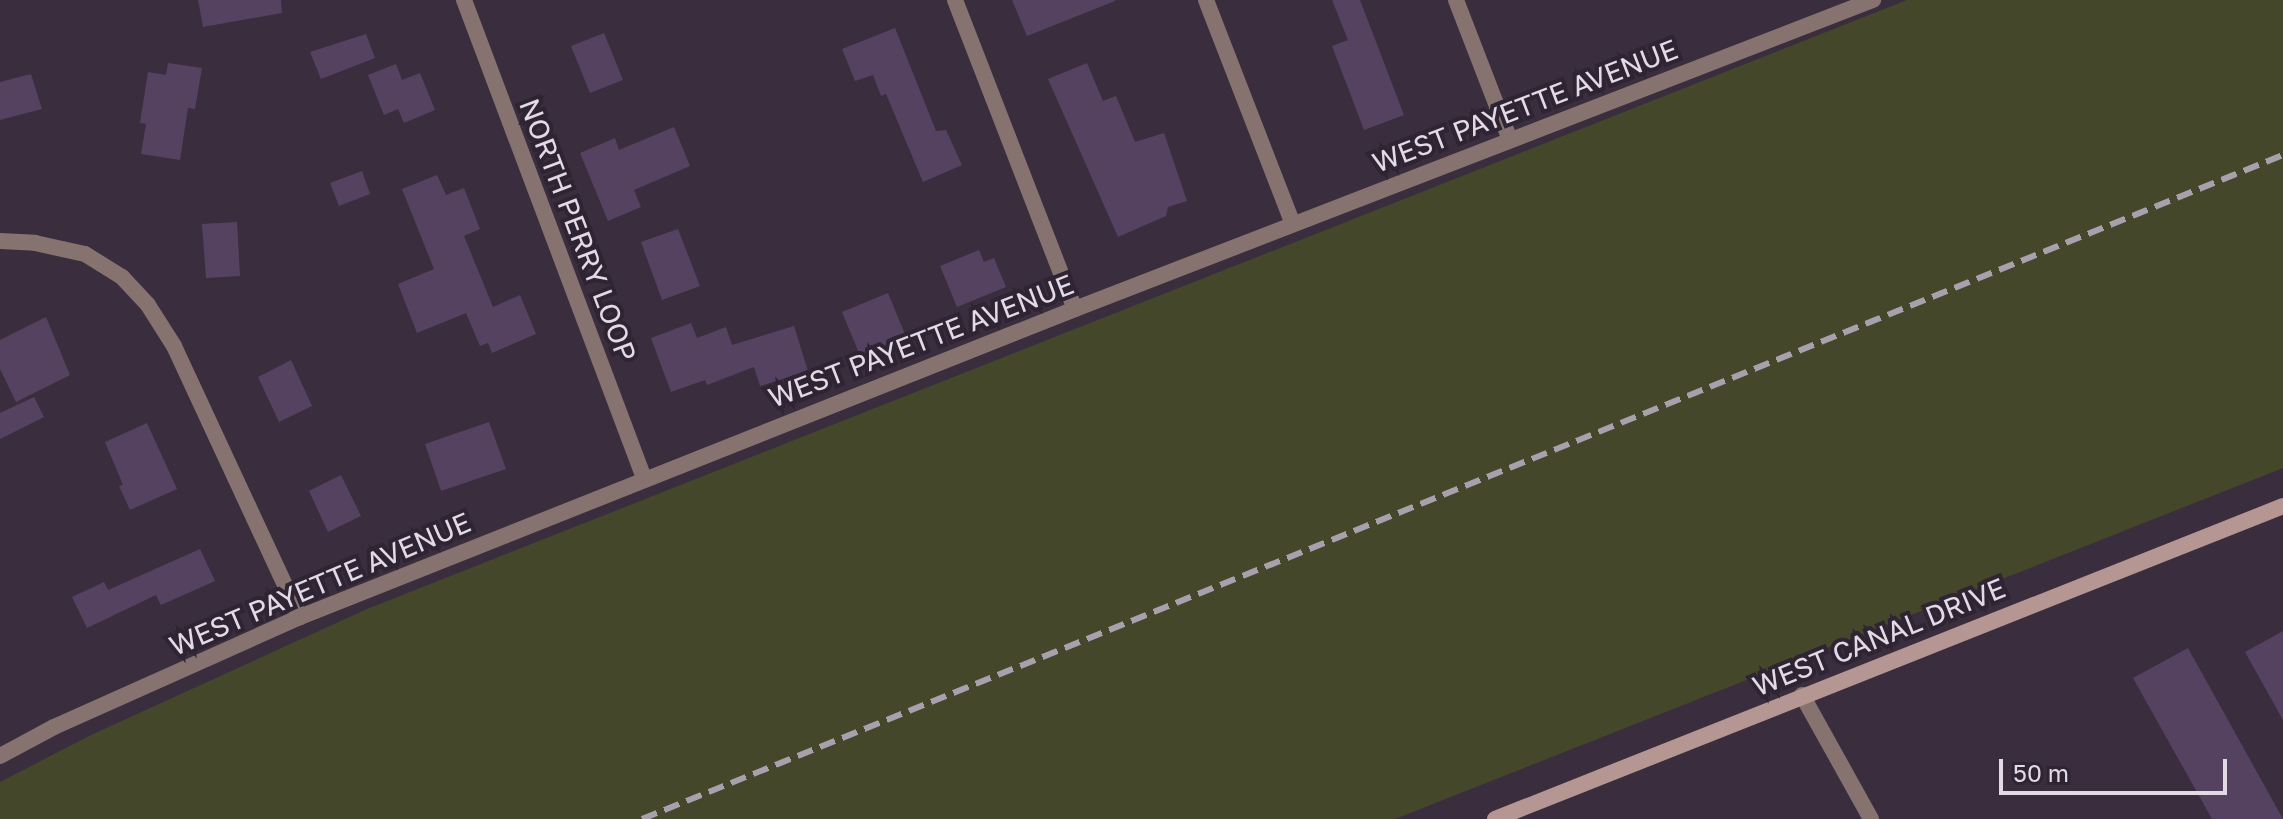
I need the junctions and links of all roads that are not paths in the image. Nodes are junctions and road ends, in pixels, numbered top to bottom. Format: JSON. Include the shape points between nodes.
{"nodes":[{"id":1,"x":464,"y":0,"type":"edge"},
{"id":2,"x":955,"y":0,"type":"edge"},
{"id":3,"x":1206,"y":0,"type":"edge"},
{"id":4,"x":1456,"y":0,"type":"edge"},
{"id":5,"x":1873,"y":0,"type":"edge"},
{"id":6,"x":1510,"y":140,"type":"junction"},
{"id":7,"x":1293,"y":224,"type":"junction"},
{"id":8,"x":0,"y":241,"type":"edge"},
{"id":9,"x":1075,"y":309,"type":"junction"},
{"id":10,"x":644,"y":478,"type":"junction"},
{"id":11,"x":2283,"y":506,"type":"edge"},
{"id":12,"x":300,"y":617,"type":"junction"},
{"id":13,"x":1802,"y":695,"type":"junction"},
{"id":14,"x":0,"y":756,"type":"edge"},
{"id":15,"x":1496,"y":819,"type":"edge"},
{"id":16,"x":1871,"y":819,"type":"edge"}],
"edges":[{"from":1,"to":10,"type":"street","name":"NORTH PERRY LOOP"},
{"from":2,"to":9,"type":"street"},
{"from":3,"to":7,"type":"street"},
{"from":4,"to":6,"type":"street"},
{"from":5,"to":6,"type":"street","name":"WEST PAYETTE AVENUE"},
{"from":6,"to":7,"type":"street","name":"WEST PAYETTE AVENUE"},
{"from":7,"to":9,"type":"street","name":"WEST PAYETTE AVENUE"},
{"from":8,"to":12,"type":"street","via":[[85,254],[122,277],[148,305],[174,346]]},
{"from":9,"to":10,"type":"street","name":"WEST PAYETTE AVENUE"},
{"from":10,"to":12,"type":"street","name":"WEST PAYETTE AVENUE"},
{"from":11,"to":13,"type":"street","name":"WEST CANAL DRIVE"},
{"from":12,"to":14,"type":"street","name":"WEST PAYETTE AVENUE"},
{"from":13,"to":15,"type":"street","name":"WEST CANAL DRIVE"},
{"from":13,"to":16,"type":"street"}]}
